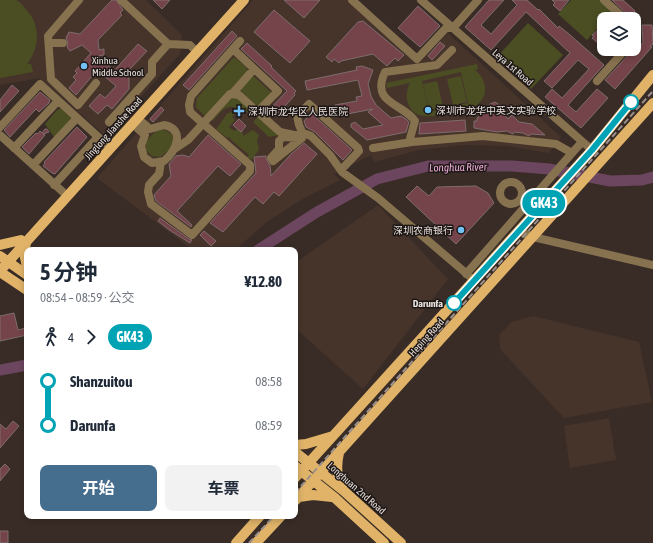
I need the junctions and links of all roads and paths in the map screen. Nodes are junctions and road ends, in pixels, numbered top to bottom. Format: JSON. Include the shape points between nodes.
{"nodes":[{"id":1,"x":79,"y":0,"type":"edge"},
{"id":2,"x":121,"y":0,"type":"edge"},
{"id":3,"x":236,"y":0,"type":"edge"},
{"id":4,"x":244,"y":0,"type":"edge"},
{"id":5,"x":352,"y":0,"type":"edge"},
{"id":6,"x":421,"y":0,"type":"edge"},
{"id":7,"x":478,"y":0,"type":"edge"},
{"id":8,"x":604,"y":0,"type":"edge"},
{"id":9,"x":617,"y":12,"type":"edge"},
{"id":10,"x":453,"y":28,"type":"junction"},
{"id":11,"x":240,"y":41,"type":"dead end"},
{"id":12,"x":48,"y":43,"type":"junction"},
{"id":13,"x":63,"y":43,"type":"dead end"},
{"id":14,"x":168,"y":44,"type":"junction"},
{"id":15,"x":193,"y":48,"type":"junction"},
{"id":16,"x":233,"y":49,"type":"junction"},
{"id":17,"x":452,"y":50,"type":"dead end"},
{"id":18,"x":620,"y":56,"type":"edge"},
{"id":19,"x":254,"y":69,"type":"junction"},
{"id":20,"x":653,"y":75,"type":"edge"},
{"id":21,"x":597,"y":81,"type":"dead end"},
{"id":22,"x":96,"y":83,"type":"dead end"},
{"id":23,"x":232,"y":94,"type":"junction"},
{"id":24,"x":58,"y":101,"type":"junction"},
{"id":25,"x":653,"y":103,"type":"edge"},
{"id":26,"x":258,"y":112,"type":"junction"},
{"id":27,"x":77,"y":118,"type":"junction"},
{"id":28,"x":109,"y":122,"type":"dead end"},
{"id":29,"x":135,"y":122,"type":"junction"},
{"id":30,"x":204,"y":123,"type":"junction"},
{"id":31,"x":0,"y":127,"type":"edge"},
{"id":32,"x":303,"y":134,"type":"junction"},
{"id":33,"x":0,"y":135,"type":"edge"},
{"id":34,"x":98,"y":137,"type":"junction"},
{"id":35,"x":409,"y":142,"type":"junction"},
{"id":36,"x":582,"y":142,"type":"junction"},
{"id":37,"x":106,"y":144,"type":"junction"},
{"id":38,"x":14,"y":148,"type":"junction"},
{"id":39,"x":176,"y":148,"type":"junction"},
{"id":40,"x":373,"y":148,"type":"dead end"},
{"id":41,"x":592,"y":150,"type":"junction"},
{"id":42,"x":572,"y":153,"type":"junction"},
{"id":43,"x":161,"y":162,"type":"junction"},
{"id":44,"x":33,"y":165,"type":"junction"},
{"id":45,"x":344,"y":173,"type":"junction"},
{"id":46,"x":54,"y":185,"type":"junction"},
{"id":47,"x":63,"y":192,"type":"junction"},
{"id":48,"x":521,"y":197,"type":"dead end"},
{"id":49,"x":528,"y":203,"type":"junction"},
{"id":50,"x":519,"y":231,"type":"junction"},
{"id":51,"x":533,"y":237,"type":"junction"},
{"id":52,"x":23,"y":242,"type":"junction"},
{"id":53,"x":0,"y":245,"type":"edge"},
{"id":54,"x":24,"y":253,"type":"edge"},
{"id":55,"x":3,"y":259,"type":"edge"},
{"id":56,"x":653,"y":265,"type":"edge"},
{"id":57,"x":0,"y":272,"type":"edge"},
{"id":58,"x":24,"y":273,"type":"edge"},
{"id":59,"x":466,"y":274,"type":"junction"},
{"id":60,"x":474,"y":280,"type":"junction"},
{"id":61,"x":24,"y":288,"type":"edge"},
{"id":62,"x":333,"y":436,"type":"junction"},
{"id":63,"x":298,"y":445,"type":"edge"},
{"id":64,"x":339,"y":453,"type":"junction"},
{"id":65,"x":298,"y":454,"type":"edge"},
{"id":66,"x":310,"y":462,"type":"junction"},
{"id":67,"x":298,"y":471,"type":"edge"},
{"id":68,"x":298,"y":472,"type":"edge"},
{"id":69,"x":321,"y":472,"type":"junction"},
{"id":70,"x":314,"y":480,"type":"junction"},
{"id":71,"x":344,"y":491,"type":"junction"},
{"id":72,"x":298,"y":498,"type":"edge"},
{"id":73,"x":335,"y":498,"type":"junction"},
{"id":74,"x":298,"y":499,"type":"edge"},
{"id":75,"x":257,"y":519,"type":"edge"},
{"id":76,"x":278,"y":519,"type":"edge"},
{"id":77,"x":236,"y":543,"type":"edge"},
{"id":78,"x":256,"y":543,"type":"edge"},
{"id":79,"x":384,"y":543,"type":"edge"},
{"id":80,"x":401,"y":543,"type":"edge"}],
"edges":[{"from":1,"to":12,"type":"street","via":[[48,36]]},
{"from":2,"to":14,"type":"street"},
{"from":3,"to":15,"type":"main road","name":"Jinglong Jianshe Road"},
{"from":4,"to":29,"type":"main road","name":"Jinglong Jianshe Road"},
{"from":5,"to":10,"type":"street","via":[[417,59],[446,28]]},
{"from":6,"to":10,"type":"street","name":"Leya 1st Road"},
{"from":7,"to":10,"type":"street"},
{"from":8,"to":9,"type":"street"},
{"from":10,"to":36,"type":"street","name":"Leya 1st Road"},
{"from":11,"to":16,"type":"street"},
{"from":12,"to":13,"type":"street"},
{"from":12,"to":22,"type":"street","via":[[51,79],[78,104]]},
{"from":14,"to":15,"type":"street","via":[[190,45]]},
{"from":14,"to":28,"type":"street","via":[[152,62],[152,74]]},
{"from":15,"to":37,"type":"main road","name":"Jinglong Jianshe Road"},
{"from":16,"to":19,"type":"street"},
{"from":16,"to":30,"type":"street","via":[[191,96],[190,112]]},
{"from":17,"to":35,"type":"street","via":[[437,65],[385,72],[381,85],[383,94],[390,104],[411,115],[415,121]]},
{"from":18,"to":21,"type":"street"},
{"from":19,"to":23,"type":"street"},
{"from":19,"to":26,"type":"street","via":[[278,91]]},
{"from":20,"to":41,"type":"main road","name":"Heping Road"},
{"from":23,"to":26,"type":"street","via":[[239,95]]},
{"from":23,"to":30,"type":"street"},
{"from":24,"to":27,"type":"street"},
{"from":24,"to":31,"type":"street","via":[[40,84]]},
{"from":24,"to":38,"type":"street"},
{"from":25,"to":51,"type":"main road","name":"Heping Road"},
{"from":26,"to":32,"type":"street","via":[[280,132]]},
{"from":27,"to":34,"type":"street"},
{"from":27,"to":44,"type":"street"},
{"from":29,"to":39,"type":"street","via":[[142,122],[150,129],[160,125],[171,127],[178,137]]},
{"from":29,"to":43,"type":"street","via":[[137,128],[145,135],[141,146],[144,157],[152,162]]},
{"from":29,"to":52,"type":"main road","name":"Jinglong Jianshe Road"},
{"from":30,"to":39,"type":"street","via":[[188,140]]},
{"from":30,"to":43,"type":"street","via":[[251,168],[192,235],[149,200],[149,185],[159,174]]},
{"from":32,"to":45,"type":"street","via":[[311,136],[330,154]]},
{"from":32,"to":45,"type":"street","via":[[297,116],[309,104],[358,148]]},
{"from":33,"to":38,"type":"street"},
{"from":34,"to":37,"type":"street"},
{"from":34,"to":46,"type":"street"},
{"from":35,"to":40,"type":"street"},
{"from":35,"to":42,"type":"street","via":[[483,136],[556,144]]},
{"from":36,"to":41,"type":"street","name":"Leya 1st Road"},
{"from":36,"to":42,"type":"street"},
{"from":37,"to":47,"type":"main road","name":"Jinglong Jianshe Road"},
{"from":38,"to":44,"type":"street"},
{"from":39,"to":43,"type":"street"},
{"from":41,"to":50,"type":"main road","name":"Heping Road"},
{"from":42,"to":49,"type":"street"},
{"from":44,"to":46,"type":"street"},
{"from":45,"to":59,"type":"street","via":[[378,198]]},
{"from":46,"to":47,"type":"street"},
{"from":47,"to":52,"type":"main road","name":"Jinglong Jianshe Road"},
{"from":48,"to":49,"type":"street"},
{"from":49,"to":59,"type":"street"},
{"from":50,"to":51,"type":"street"},
{"from":50,"to":60,"type":"main road","name":"Heping Road"},
{"from":51,"to":56,"type":"street"},
{"from":51,"to":64,"type":"main road","name":"Heping Road"},
{"from":52,"to":53,"type":"main road"},
{"from":52,"to":54,"type":"main road"},
{"from":52,"to":55,"type":"main road","name":"Jinglong Jianshe Road"},
{"from":55,"to":57,"type":"main road","name":"Jinglong Jianshe Road"},
{"from":55,"to":58,"type":"main road"},
{"from":57,"to":61,"type":"main road"},
{"from":59,"to":60,"type":"street"},
{"from":60,"to":62,"type":"main road","name":"Heping Road"},
{"from":62,"to":63,"type":"main road"},
{"from":62,"to":66,"type":"main road","name":"Heping Road"},
{"from":64,"to":69,"type":"main road","name":"Heping Road"},
{"from":64,"to":71,"type":"main road","via":[[338,479]]},
{"from":65,"to":66,"type":"main road","name":"Longhuan 2nd Road"},
{"from":66,"to":67,"type":"main road","name":"Heping Road"},
{"from":66,"to":69,"type":"main road","name":"Longhuan 2nd Road"},
{"from":68,"to":70,"type":"main road"},
{"from":69,"to":70,"type":"main road","name":"Heping Road"},
{"from":69,"to":71,"type":"main road","name":"Longhuan 2nd Road"},
{"from":70,"to":72,"type":"main road","name":"Heping Road"},
{"from":70,"to":73,"type":"main road"},
{"from":71,"to":80,"type":"main road","name":"Longhuan 2nd Road"},
{"from":73,"to":74,"type":"main road","via":[[321,495]]},
{"from":73,"to":79,"type":"main road"},
{"from":75,"to":77,"type":"main road"},
{"from":76,"to":78,"type":"main road"}]}
